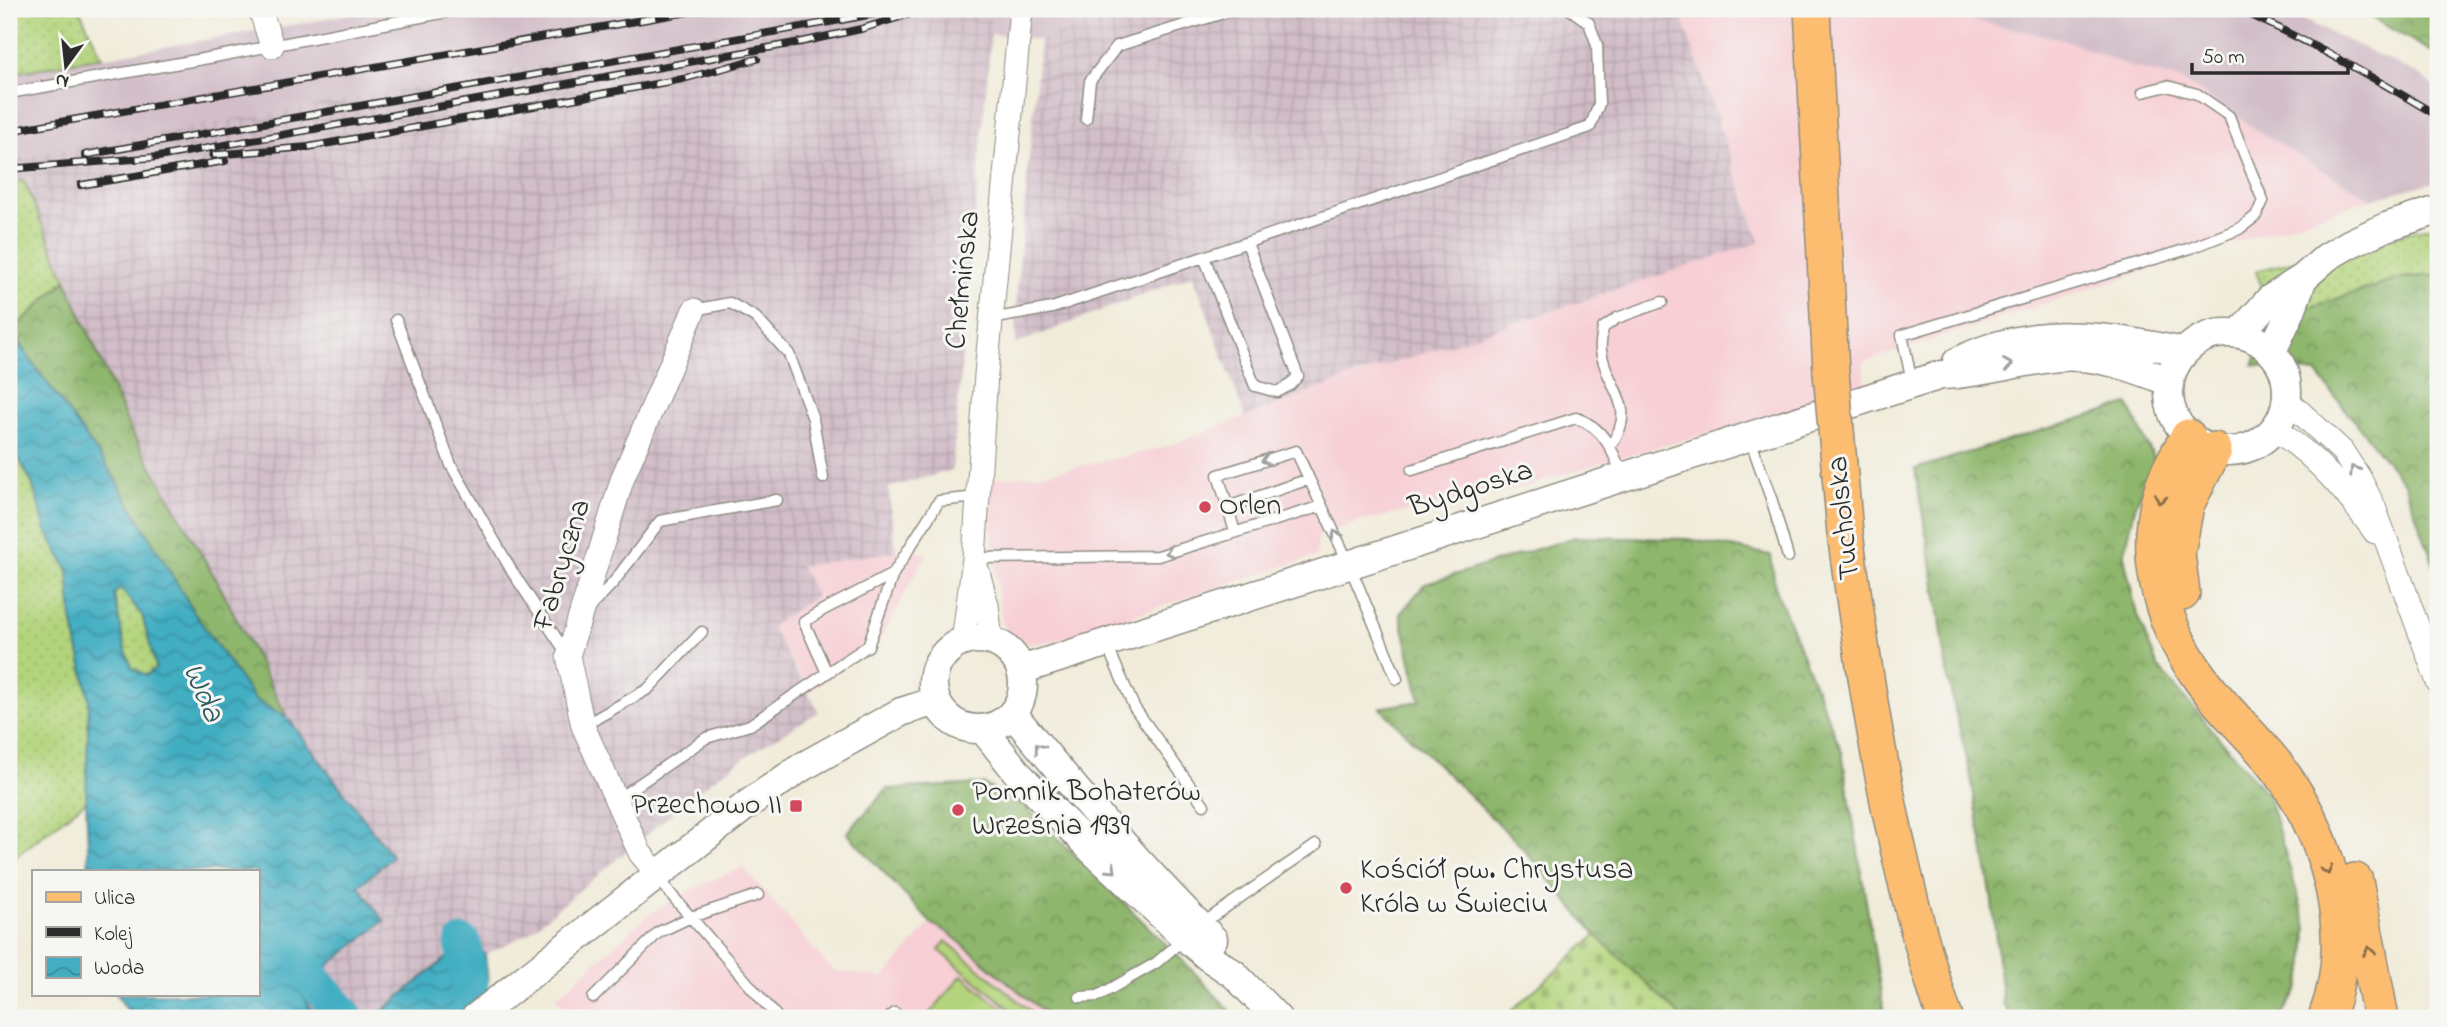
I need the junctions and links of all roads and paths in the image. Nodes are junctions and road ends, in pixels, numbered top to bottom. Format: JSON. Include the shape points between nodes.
{"nodes":[{"id":1,"x":260,"y":9,"type":"edge"},
{"id":2,"x":461,"y":9,"type":"edge"},
{"id":3,"x":1021,"y":9,"type":"edge"},
{"id":4,"x":1236,"y":9,"type":"edge"},
{"id":5,"x":1570,"y":9,"type":"edge"},
{"id":6,"x":1812,"y":9,"type":"edge"},
{"id":7,"x":272,"y":46,"type":"junction"},
{"id":8,"x":2143,"y":92,"type":"dead end"},
{"id":9,"x":9,"y":93,"type":"edge"},
{"id":10,"x":1087,"y":119,"type":"dead end"},
{"id":11,"x":2438,"y":210,"type":"edge"},
{"id":12,"x":1247,"y":243,"type":"junction"},
{"id":13,"x":1204,"y":257,"type":"junction"},
{"id":14,"x":2302,"y":278,"type":"junction"},
{"id":15,"x":1662,"y":302,"type":"dead end"},
{"id":16,"x":694,"y":310,"type":"joint"},
{"id":17,"x":991,"y":318,"type":"junction"},
{"id":18,"x":397,"y":320,"type":"dead end"},
{"id":19,"x":2240,"y":333,"type":"junction"},
{"id":20,"x":2272,"y":351,"type":"junction"},
{"id":21,"x":2183,"y":352,"type":"junction"},
{"id":22,"x":1941,"y":375,"type":"junction"},
{"id":23,"x":2170,"y":382,"type":"junction"},
{"id":24,"x":1913,"y":384,"type":"junction"},
{"id":25,"x":2287,"y":400,"type":"junction"},
{"id":26,"x":2274,"y":429,"type":"junction"},
{"id":27,"x":1749,"y":436,"type":"junction"},
{"id":28,"x":2201,"y":444,"type":"junction"},
{"id":29,"x":1611,"y":445,"type":"junction"},
{"id":30,"x":1412,"y":470,"type":"dead end"},
{"id":31,"x":1623,"y":477,"type":"junction"},
{"id":32,"x":823,"y":478,"type":"dead end"},
{"id":33,"x":1309,"y":479,"type":"junction"},
{"id":34,"x":977,"y":497,"type":"junction"},
{"id":35,"x":776,"y":500,"type":"dead end"},
{"id":36,"x":1322,"y":506,"type":"junction"},
{"id":37,"x":1228,"y":507,"type":"junction"},
{"id":38,"x":1235,"y":532,"type":"junction"},
{"id":39,"x":2391,"y":555,"type":"junction"},
{"id":40,"x":1788,"y":557,"type":"dead end"},
{"id":41,"x":974,"y":558,"type":"junction"},
{"id":42,"x":1349,"y":564,"type":"junction"},
{"id":43,"x":893,"y":574,"type":"junction"},
{"id":44,"x":580,"y":618,"type":"junction"},
{"id":45,"x":702,"y":632,"type":"dead end"},
{"id":46,"x":977,"y":641,"type":"junction"},
{"id":47,"x":1106,"y":643,"type":"junction"},
{"id":48,"x":568,"y":656,"type":"junction"},
{"id":49,"x":1021,"y":670,"type":"junction"},
{"id":50,"x":827,"y":673,"type":"junction"},
{"id":51,"x":1397,"y":679,"type":"dead end"},
{"id":52,"x":2438,"y":682,"type":"edge"},
{"id":53,"x":936,"y":701,"type":"junction"},
{"id":54,"x":1013,"y":714,"type":"junction"},
{"id":55,"x":583,"y":726,"type":"junction"},
{"id":56,"x":983,"y":729,"type":"junction"},
{"id":57,"x":616,"y":800,"type":"junction"},
{"id":58,"x":1204,"y":805,"type":"dead end"},
{"id":59,"x":1316,"y":845,"type":"dead end"},
{"id":60,"x":659,"y":876,"type":"junction"},
{"id":61,"x":758,"y":895,"type":"dead end"},
{"id":62,"x":691,"y":917,"type":"junction"},
{"id":63,"x":1192,"y":932,"type":"junction"},
{"id":64,"x":1930,"y":973,"type":"junction"},
{"id":65,"x":1080,"y":997,"type":"dead end"},
{"id":66,"x":593,"y":998,"type":"dead end"},
{"id":67,"x":475,"y":1018,"type":"edge"},
{"id":68,"x":778,"y":1018,"type":"edge"},
{"id":69,"x":1277,"y":1018,"type":"edge"},
{"id":70,"x":1935,"y":1018,"type":"edge"},
{"id":71,"x":1945,"y":1018,"type":"edge"},
{"id":72,"x":1969,"y":1018,"type":"edge"},
{"id":73,"x":2326,"y":1018,"type":"edge"},
{"id":74,"x":2381,"y":1018,"type":"edge"}],
"edges":[{"from":1,"to":7,"type":"street"},
{"from":2,"to":7,"type":"lane"},
{"from":3,"to":17,"type":"street","name":"Chełmińska"},
{"from":4,"to":10,"type":"lane","via":[[1117,46],[1090,81]]},
{"from":5,"to":12,"type":"lane","via":[[1588,23],[1597,45],[1599,104],[1590,127]]},
{"from":6,"to":64,"type":"main road","name":"Tucholska","bridge":true,"via":[[1831,372],[1845,533],[1877,745]]},
{"from":7,"to":9,"type":"lane"},
{"from":8,"to":24,"type":"lane","via":[[2166,86],[2197,94],[2229,116],[2263,201],[2256,216],[2239,229],[2191,248],[1902,335]]},
{"from":11,"to":14,"type":"street","via":[[2349,244]]},
{"from":12,"to":13,"type":"lane"},
{"from":12,"to":13,"type":"lane","via":[[1298,376],[1277,392],[1255,386]]},
{"from":13,"to":17,"type":"lane","via":[[1052,308]]},
{"from":14,"to":19,"type":"street","via":[[2270,299]]},
{"from":14,"to":20,"type":"street"},
{"from":15,"to":29,"type":"lane","via":[[1617,318],[1603,328],[1601,351],[1623,412],[1621,430]]},
{"from":16,"to":32,"type":"lane","via":[[730,303],[755,317],[789,354],[813,419]]},
{"from":16,"to":44,"type":"street","name":"Fabryczna","via":[[623,477]]},
{"from":17,"to":34,"type":"street","name":"Chełmińska"},
{"from":18,"to":48,"type":"lane","via":[[451,465],[513,573]]},
{"from":19,"to":20,"type":"street"},
{"from":19,"to":21,"type":"street","via":[[2209,335]]},
{"from":20,"to":25,"type":"street","via":[[2285,373]]},
{"from":21,"to":22,"type":"street","name":"Bydgoska","via":[[2079,335],[2033,337],[1958,361]]},
{"from":21,"to":23,"type":"street"},
{"from":22,"to":23,"type":"street","name":"Bydgoska","one_way":true,"via":[[2061,357],[2096,359]]},
{"from":22,"to":24,"type":"street","name":"Bydgoska"},
{"from":23,"to":28,"type":"street","via":[[2176,419]]},
{"from":24,"to":27,"type":"street","name":"Bydgoska"},
{"from":25,"to":26,"type":"street"},
{"from":39,"to":25,"type":"street","one_way":true,"via":[[2375,507],[2342,451]]},
{"from":26,"to":28,"type":"street","via":[[2263,440],[2233,451]]},
{"from":26,"to":39,"type":"street","via":[[2301,446],[2342,487]]},
{"from":27,"to":31,"type":"street","name":"Bydgoska"},
{"from":27,"to":40,"type":"lane"},
{"from":28,"to":73,"type":"main road","one_way":true,"via":[[2172,466],[2162,490],[2154,528],[2153,564],[2159,595],[2177,641],[2198,676],[2280,771],[2314,832],[2340,929],[2337,984]]},
{"from":74,"to":28,"type":"main road","one_way":true,"via":[[2357,887],[2339,832],[2299,763],[2206,652],[2188,616],[2177,554]]},
{"from":29,"to":30,"type":"lane","via":[[1590,422],[1576,418]]},
{"from":29,"to":31,"type":"lane"},
{"from":31,"to":42,"type":"street","name":"Bydgoska"},
{"from":33,"to":36,"type":"lane"},
{"from":33,"to":37,"type":"lane"},
{"from":33,"to":37,"type":"lane","one_way":true,"via":[[1296,451],[1218,475]]},
{"from":34,"to":41,"type":"street","name":"Chełmińska"},
{"from":34,"to":43,"type":"lane","via":[[939,501]]},
{"from":35,"to":44,"type":"lane","via":[[660,521]]},
{"from":36,"to":38,"type":"lane"},
{"from":42,"to":36,"type":"lane","one_way":true},
{"from":37,"to":38,"type":"lane"},
{"from":38,"to":41,"type":"lane","one_way":true,"via":[[1158,556]]},
{"from":39,"to":52,"type":"street"},
{"from":41,"to":46,"type":"street","name":"Chełmińska","via":[[987,605]]},
{"from":42,"to":47,"type":"street","name":"Bydgoska"},
{"from":42,"to":51,"type":"lane"},
{"from":43,"to":50,"type":"lane","via":[[867,646]]},
{"from":43,"to":50,"type":"lane","via":[[804,622]]},
{"from":44,"to":48,"type":"street","name":"Fabryczna"},
{"from":45,"to":55,"type":"lane","via":[[648,688]]},
{"from":46,"to":49,"type":"street","via":[[1004,647]]},
{"from":46,"to":53,"type":"street","via":[[950,649],[941,659],[934,680]]},
{"from":47,"to":49,"type":"street","name":"Bydgoska"},
{"from":47,"to":58,"type":"lane","via":[[1134,707]]},
{"from":48,"to":55,"type":"street","name":"Fabryczna"},
{"from":49,"to":54,"type":"street","via":[[1022,693]]},
{"from":50,"to":57,"type":"lane","via":[[750,725],[706,737]]},
{"from":53,"to":56,"type":"street","via":[[955,723]]},
{"from":53,"to":60,"type":"street","via":[[901,712],[802,767]]},
{"from":54,"to":56,"type":"street"},
{"from":63,"to":54,"type":"street","one_way":true},
{"from":55,"to":57,"type":"street","name":"Fabryczna"},
{"from":56,"to":63,"type":"street","one_way":true,"via":[[1020,776],[1092,850]]},
{"from":57,"to":60,"type":"street","name":"Fabryczna","via":[[640,853]]},
{"from":59,"to":63,"type":"lane"},
{"from":60,"to":62,"type":"lane"},
{"from":60,"to":67,"type":"street"},
{"from":61,"to":62,"type":"lane"},
{"from":62,"to":66,"type":"lane","via":[[659,932]]},
{"from":62,"to":68,"type":"lane"},
{"from":63,"to":65,"type":"lane","via":[[1144,970],[1098,996]]},
{"from":63,"to":69,"type":"street","via":[[1219,946],[1234,974]]},
{"from":64,"to":70,"type":"main road"},
{"from":64,"to":71,"type":"main road","name":"Tucholska"},
{"from":64,"to":72,"type":"main road"}]}
